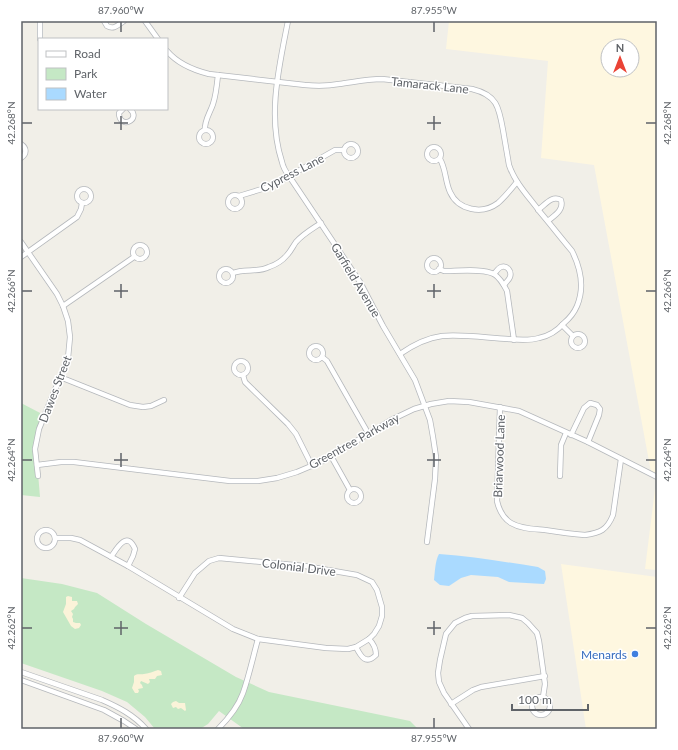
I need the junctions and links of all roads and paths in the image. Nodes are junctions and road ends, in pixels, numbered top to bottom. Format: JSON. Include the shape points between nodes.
{"nodes":[{"id":1,"x":40,"y":21,"type":"edge"},
{"id":2,"x":104,"y":21,"type":"edge"},
{"id":3,"x":124,"y":21,"type":"edge"},
{"id":4,"x":145,"y":21,"type":"edge"},
{"id":5,"x":288,"y":21,"type":"edge"},
{"id":6,"x":40,"y":38,"type":"edge"},
{"id":7,"x":157,"y":38,"type":"edge"},
{"id":8,"x":169,"y":58,"type":"edge"},
{"id":9,"x":218,"y":75,"type":"junction"},
{"id":10,"x":277,"y":82,"type":"junction"},
{"id":11,"x":122,"y":110,"type":"edge"},
{"id":12,"x":132,"y":110,"type":"edge"},
{"id":13,"x":205,"y":130,"type":"dead end"},
{"id":14,"x":21,"y":144,"type":"edge"},
{"id":15,"x":344,"y":150,"type":"dead end"},
{"id":16,"x":21,"y":158,"type":"edge"},
{"id":17,"x":440,"y":159,"type":"dead end"},
{"id":18,"x":289,"y":176,"type":"junction"},
{"id":19,"x":518,"y":182,"type":"junction"},
{"id":20,"x":240,"y":196,"type":"dead end"},
{"id":21,"x":82,"y":203,"type":"dead end"},
{"id":22,"x":538,"y":210,"type":"junction"},
{"id":23,"x":548,"y":221,"type":"junction"},
{"id":24,"x":320,"y":223,"type":"junction"},
{"id":25,"x":21,"y":242,"type":"edge"},
{"id":26,"x":28,"y":252,"type":"junction"},
{"id":27,"x":134,"y":256,"type":"dead end"},
{"id":28,"x":21,"y":257,"type":"edge"},
{"id":29,"x":439,"y":269,"type":"dead end"},
{"id":30,"x":232,"y":273,"type":"dead end"},
{"id":31,"x":494,"y":274,"type":"junction"},
{"id":32,"x":504,"y":284,"type":"junction"},
{"id":33,"x":63,"y":306,"type":"junction"},
{"id":34,"x":562,"y":325,"type":"junction"},
{"id":35,"x":573,"y":336,"type":"dead end"},
{"id":36,"x":514,"y":340,"type":"junction"},
{"id":37,"x":400,"y":354,"type":"junction"},
{"id":38,"x":322,"y":357,"type":"dead end"},
{"id":39,"x":243,"y":375,"type":"dead end"},
{"id":40,"x":60,"y":377,"type":"junction"},
{"id":41,"x":164,"y":400,"type":"dead end"},
{"id":42,"x":425,"y":406,"type":"junction"},
{"id":43,"x":500,"y":407,"type":"junction"},
{"id":44,"x":368,"y":433,"type":"junction"},
{"id":45,"x":566,"y":433,"type":"junction"},
{"id":46,"x":571,"y":435,"type":"junction"},
{"id":47,"x":588,"y":442,"type":"junction"},
{"id":48,"x":330,"y":456,"type":"junction"},
{"id":49,"x":621,"y":459,"type":"junction"},
{"id":50,"x":37,"y":465,"type":"junction"},
{"id":51,"x":312,"y":466,"type":"junction"},
{"id":52,"x":38,"y":476,"type":"dead end"},
{"id":53,"x":560,"y":476,"type":"dead end"},
{"id":54,"x":657,"y":477,"type":"edge"},
{"id":55,"x":350,"y":490,"type":"dead end"},
{"id":56,"x":55,"y":538,"type":"dead end"},
{"id":57,"x":427,"y":542,"type":"dead end"},
{"id":58,"x":112,"y":557,"type":"junction"},
{"id":59,"x":128,"y":566,"type":"junction"},
{"id":60,"x":180,"y":598,"type":"junction"},
{"id":61,"x":258,"y":639,"type":"junction"},
{"id":62,"x":369,"y":639,"type":"junction"},
{"id":63,"x":356,"y":647,"type":"junction"},
{"id":64,"x":21,"y":672,"type":"edge"},
{"id":65,"x":545,"y":676,"type":"junction"},
{"id":66,"x":21,"y":680,"type":"edge"},
{"id":67,"x":543,"y":698,"type":"junction"},
{"id":68,"x":451,"y":704,"type":"junction"},
{"id":69,"x":136,"y":729,"type":"edge"},
{"id":70,"x":146,"y":729,"type":"edge"},
{"id":71,"x":218,"y":729,"type":"edge"},
{"id":72,"x":469,"y":729,"type":"edge"}],
"edges":[{"from":1,"to":6,"type":"street"},
{"from":2,"to":3,"type":"street","via":[[112,28]]},
{"from":4,"to":7,"type":"street"},
{"from":5,"to":10,"type":"street","name":"Garfield Avenue"},
{"from":8,"to":9,"type":"street","name":"Tamarack Lane","via":[[198,71]]},
{"from":9,"to":10,"type":"street","name":"Tamarack Lane"},
{"from":9,"to":13,"type":"street","via":[[217,89]]},
{"from":10,"to":18,"type":"street","name":"Garfield Avenue","via":[[277,144],[282,164]]},
{"from":10,"to":19,"type":"street","name":"Tamarack Lane","via":[[320,86],[382,79],[481,91],[497,106],[509,165]]},
{"from":11,"to":12,"type":"street","via":[[119,115],[125,122],[133,118]]},
{"from":14,"to":16,"type":"street","via":[[26,152]]},
{"from":15,"to":18,"type":"street","name":"Cypress Lane","via":[[335,150]]},
{"from":17,"to":19,"type":"street","via":[[450,193],[465,207],[489,208]]},
{"from":18,"to":20,"type":"street","name":"Cypress Lane"},
{"from":18,"to":24,"type":"street","name":"Garfield Avenue"},
{"from":19,"to":22,"type":"street","name":"Tamarack Lane"},
{"from":21,"to":26,"type":"street","via":[[77,217]]},
{"from":22,"to":23,"type":"street","name":"Tamarack Lane"},
{"from":22,"to":23,"type":"street","via":[[553,198],[561,200],[561,209]]},
{"from":23,"to":34,"type":"street","name":"Tamarack Lane","via":[[572,251],[581,276],[578,304]]},
{"from":24,"to":30,"type":"street","via":[[304,234],[280,262],[256,271]]},
{"from":24,"to":37,"type":"street","name":"Garfield Avenue","via":[[360,282]]},
{"from":25,"to":26,"type":"street","name":"Dawes Street"},
{"from":26,"to":28,"type":"street"},
{"from":26,"to":33,"type":"street","name":"Dawes Street"},
{"from":27,"to":33,"type":"street"},
{"from":29,"to":31,"type":"street","via":[[481,270]]},
{"from":31,"to":32,"type":"street"},
{"from":31,"to":32,"type":"street","via":[[501,267],[508,268],[511,275]]},
{"from":32,"to":36,"type":"street"},
{"from":33,"to":40,"type":"street","name":"Dawes Street","via":[[68,321],[70,343],[68,358]]},
{"from":34,"to":35,"type":"street"},
{"from":34,"to":36,"type":"street","name":"Tamarack Lane","via":[[557,331],[539,338]]},
{"from":36,"to":37,"type":"street","name":"Tamarack Lane","via":[[440,336],[424,340]]},
{"from":37,"to":42,"type":"street","name":"Garfield Avenue","via":[[415,380]]},
{"from":38,"to":44,"type":"street","via":[[327,361]]},
{"from":39,"to":51,"type":"street","via":[[245,382],[296,434]]},
{"from":40,"to":41,"type":"street","via":[[130,405],[151,406]]},
{"from":40,"to":50,"type":"street","name":"Dawes Street","via":[[39,429],[35,449]]},
{"from":42,"to":43,"type":"street","name":"Greentree Parkway","via":[[449,401]]},
{"from":42,"to":44,"type":"street","name":"Greentree Parkway"},
{"from":42,"to":57,"type":"street","name":"Garfield Avenue","via":[[436,457]]},
{"from":43,"to":45,"type":"street","name":"Greentree Parkway","via":[[520,411]]},
{"from":43,"to":49,"type":"street","name":"Briarwood Lane","via":[[497,501],[499,510],[505,518],[516,526],[585,535],[602,531],[610,524],[613,516]]},
{"from":44,"to":48,"type":"street","name":"Greentree Parkway"},
{"from":45,"to":46,"type":"street","name":"Greentree Parkway"},
{"from":45,"to":53,"type":"street","via":[[561,444]]},
{"from":46,"to":47,"type":"street","name":"Greentree Parkway"},
{"from":46,"to":47,"type":"street","via":[[584,408],[590,403],[597,405],[600,409],[599,415]]},
{"from":47,"to":49,"type":"street","name":"Greentree Parkway"},
{"from":48,"to":51,"type":"street","name":"Greentree Parkway"},
{"from":48,"to":55,"type":"street"},
{"from":49,"to":54,"type":"street","name":"Greentree Parkway"},
{"from":50,"to":51,"type":"street","name":"Greentree Parkway","via":[[74,462],[244,482],[277,478]]},
{"from":50,"to":52,"type":"street","name":"Dawes Street"},
{"from":56,"to":58,"type":"street","name":"Colonial Drive","via":[[80,540]]},
{"from":58,"to":59,"type":"street","name":"Colonial Drive"},
{"from":58,"to":59,"type":"street","via":[[124,541],[133,543],[135,549]]},
{"from":59,"to":60,"type":"street","name":"Colonial Drive"},
{"from":60,"to":61,"type":"street","name":"Colonial Drive","via":[[233,629]]},
{"from":60,"to":62,"type":"street","name":"Colonial Drive","via":[[195,572],[208,561],[219,558],[305,566],[356,576],[372,582],[382,607],[379,626]]},
{"from":61,"to":63,"type":"street","name":"Colonial Drive","via":[[333,648]]},
{"from":61,"to":71,"type":"street","via":[[242,694],[236,707]]},
{"from":62,"to":63,"type":"street","name":"Colonial Drive"},
{"from":62,"to":63,"type":"street","via":[[376,650],[376,655],[372,659],[366,660],[361,657]]},
{"from":64,"to":70,"type":"street","via":[[113,705],[132,716]]},
{"from":65,"to":67,"type":"street"},
{"from":65,"to":68,"type":"street","via":[[481,686]]},
{"from":65,"to":68,"type":"street","via":[[537,633],[522,618],[509,615],[465,618],[455,623],[446,634],[438,672],[439,682]]},
{"from":66,"to":69,"type":"street","via":[[104,710]]},
{"from":67,"to":67,"type":"street","via":[[537,698],[532,702],[533,711],[538,715],[544,715],[550,709],[548,700]]},
{"from":68,"to":72,"type":"street"}]}
